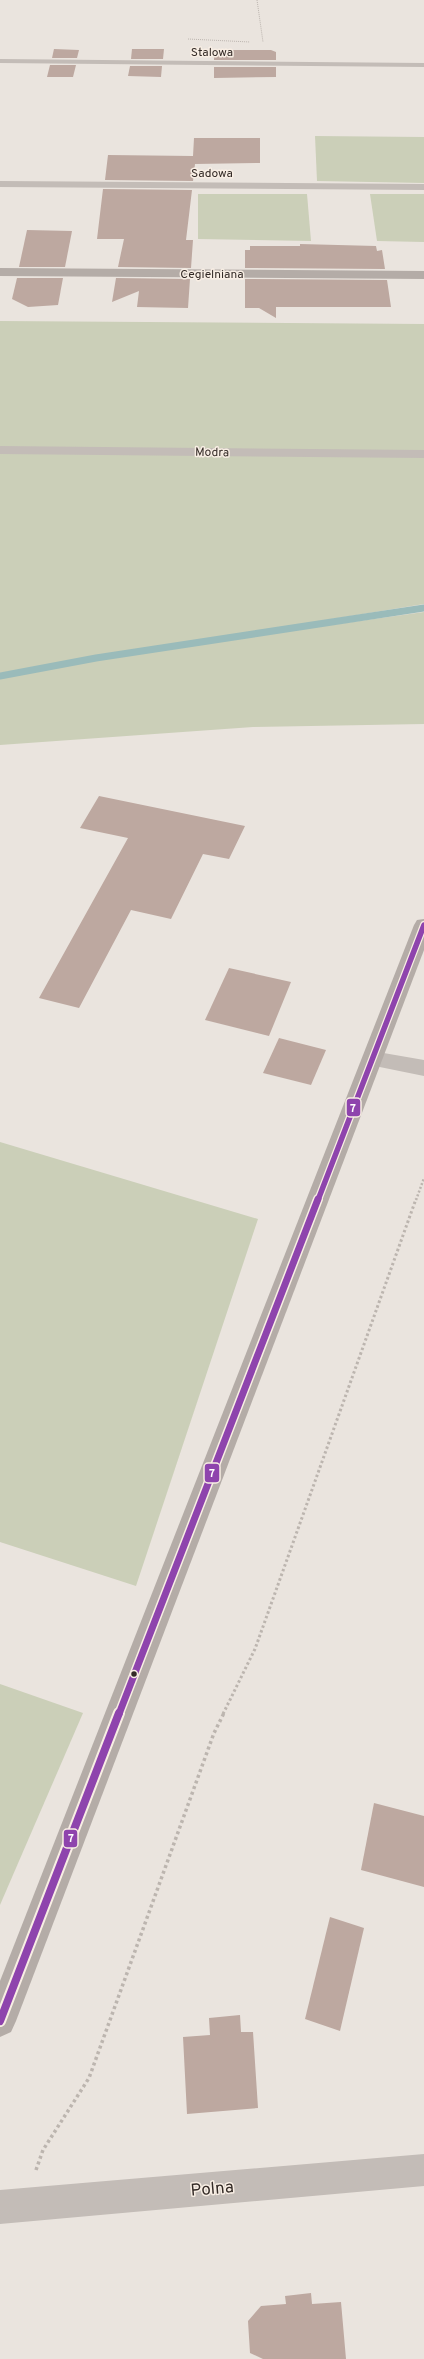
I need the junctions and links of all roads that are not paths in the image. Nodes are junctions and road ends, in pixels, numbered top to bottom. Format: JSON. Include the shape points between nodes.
{"nodes":[{"id":1,"x":0,"y":61,"type":"edge"},
{"id":2,"x":424,"y":65,"type":"edge"},
{"id":3,"x":0,"y":184,"type":"edge"},
{"id":4,"x":424,"y":187,"type":"edge"},
{"id":5,"x":0,"y":272,"type":"edge"},
{"id":6,"x":424,"y":275,"type":"edge"},
{"id":7,"x":0,"y":450,"type":"edge"},
{"id":8,"x":424,"y":454,"type":"edge"},
{"id":9,"x":424,"y":925,"type":"edge"},
{"id":10,"x":372,"y":1059,"type":"junction"},
{"id":11,"x":424,"y":1068,"type":"edge"},
{"id":12,"x":0,"y":2021,"type":"edge"},
{"id":13,"x":424,"y":2170,"type":"edge"},
{"id":14,"x":0,"y":2207,"type":"edge"}],
"edges":[{"from":1,"to":2,"type":"lane","name":"Stalowa"},
{"from":3,"to":4,"type":"street","name":"Sadowa"},
{"from":5,"to":6,"type":"main road","name":"Cegielniana"},
{"from":7,"to":8,"type":"street","name":"Modra"},
{"from":9,"to":10,"type":"main road"},
{"from":10,"to":11,"type":"street"},
{"from":10,"to":12,"type":"main road"},
{"from":13,"to":14,"type":"street","name":"Polna"}]}
